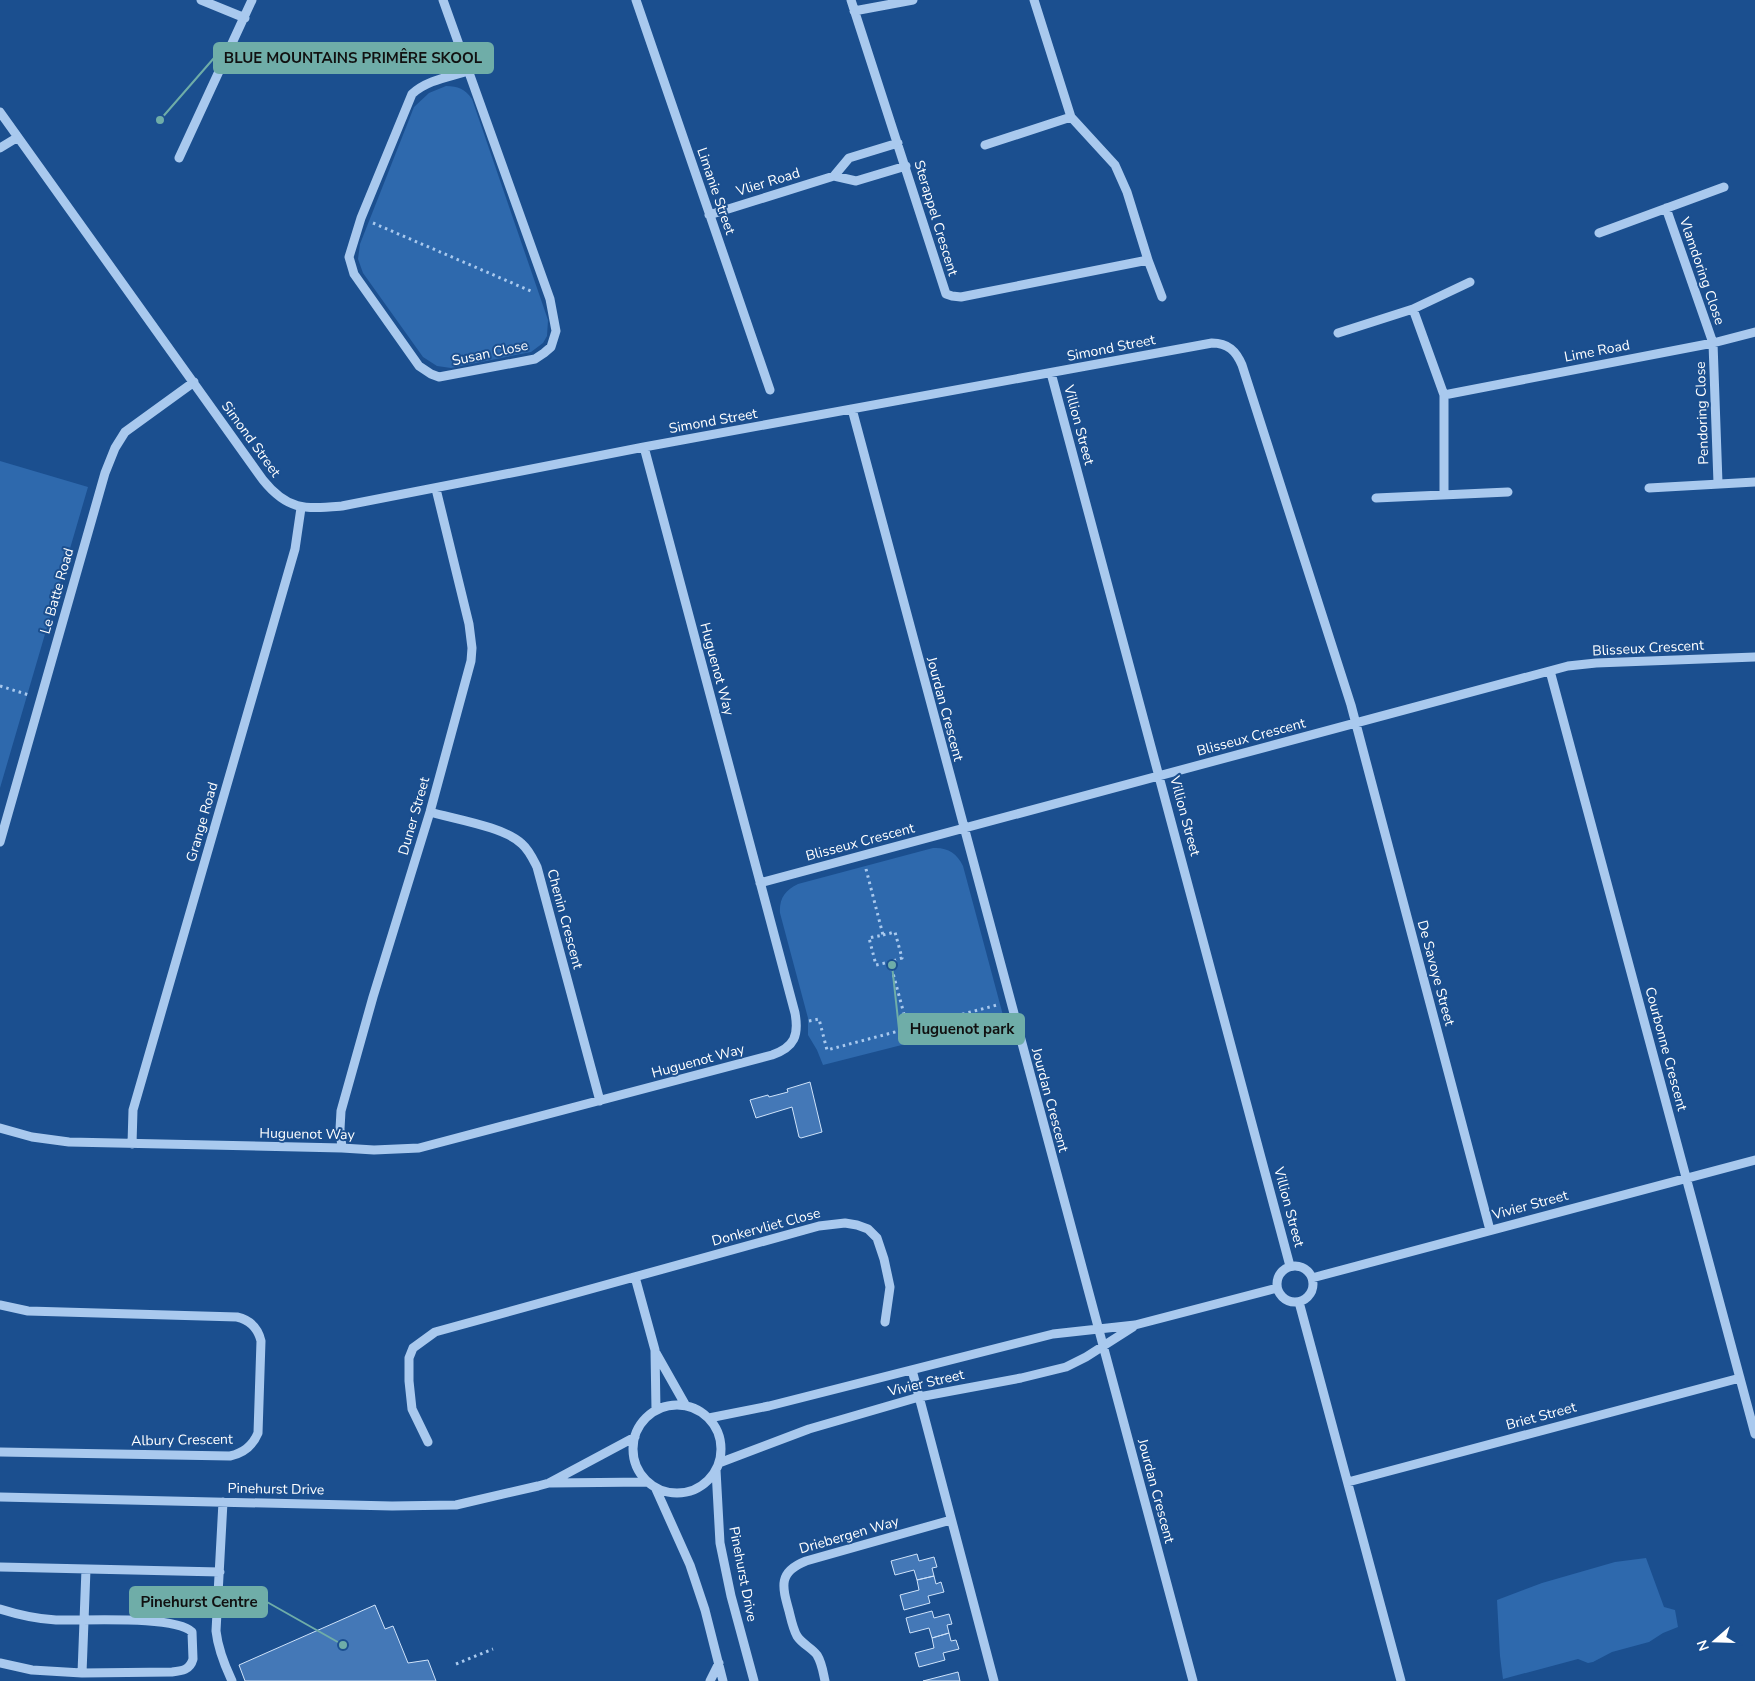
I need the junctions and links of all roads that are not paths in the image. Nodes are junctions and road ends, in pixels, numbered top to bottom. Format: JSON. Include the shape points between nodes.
{"nodes":[{"id":1,"x":201,"y":0,"type":"edge"},
{"id":2,"x":252,"y":0,"type":"edge"},
{"id":3,"x":443,"y":0,"type":"edge"},
{"id":4,"x":636,"y":0,"type":"edge"},
{"id":5,"x":851,"y":0,"type":"edge"},
{"id":6,"x":913,"y":0,"type":"edge"},
{"id":7,"x":1034,"y":0,"type":"edge"},
{"id":8,"x":854,"y":11,"type":"junction"},
{"id":9,"x":245,"y":18,"type":"junction"},
{"id":10,"x":468,"y":71,"type":"junction"},
{"id":11,"x":0,"y":112,"type":"edge"},
{"id":12,"x":1071,"y":116,"type":"junction"},
{"id":13,"x":18,"y":138,"type":"junction"},
{"id":14,"x":898,"y":143,"type":"junction"},
{"id":15,"x":985,"y":145,"type":"dead end"},
{"id":16,"x":0,"y":148,"type":"edge"},
{"id":17,"x":179,"y":158,"type":"dead end"},
{"id":18,"x":906,"y":166,"type":"junction"},
{"id":19,"x":834,"y":176,"type":"junction"},
{"id":20,"x":1724,"y":187,"type":"dead end"},
{"id":21,"x":1666,"y":208,"type":"junction"},
{"id":22,"x":710,"y":215,"type":"junction"},
{"id":23,"x":1599,"y":233,"type":"dead end"},
{"id":24,"x":1148,"y":260,"type":"junction"},
{"id":25,"x":1470,"y":282,"type":"dead end"},
{"id":26,"x":1162,"y":297,"type":"dead end"},
{"id":27,"x":1413,"y":309,"type":"junction"},
{"id":28,"x":1755,"y":332,"type":"edge"},
{"id":29,"x":1338,"y":333,"type":"dead end"},
{"id":30,"x":1713,"y":342,"type":"junction"},
{"id":31,"x":1051,"y":373,"type":"junction"},
{"id":32,"x":194,"y":382,"type":"junction"},
{"id":33,"x":770,"y":390,"type":"dead end"},
{"id":34,"x":1444,"y":395,"type":"junction"},
{"id":35,"x":852,"y":409,"type":"junction"},
{"id":36,"x":644,"y":448,"type":"junction"},
{"id":37,"x":1755,"y":482,"type":"edge"},
{"id":38,"x":1718,"y":483,"type":"junction"},
{"id":39,"x":436,"y":488,"type":"junction"},
{"id":40,"x":1649,"y":488,"type":"dead end"},
{"id":41,"x":1508,"y":492,"type":"dead end"},
{"id":42,"x":1444,"y":494,"type":"junction"},
{"id":43,"x":1376,"y":498,"type":"dead end"},
{"id":44,"x":301,"y":508,"type":"junction"},
{"id":45,"x":1755,"y":657,"type":"edge"},
{"id":46,"x":1550,"y":672,"type":"junction"},
{"id":47,"x":1355,"y":724,"type":"junction"},
{"id":48,"x":1160,"y":776,"type":"junction"},
{"id":49,"x":430,"y":812,"type":"junction"},
{"id":50,"x":963,"y":829,"type":"junction"},
{"id":51,"x":0,"y":842,"type":"edge"},
{"id":52,"x":760,"y":884,"type":"junction"},
{"id":53,"x":600,"y":1101,"type":"junction"},
{"id":54,"x":0,"y":1128,"type":"edge"},
{"id":55,"x":132,"y":1144,"type":"junction"},
{"id":56,"x":342,"y":1148,"type":"junction"},
{"id":57,"x":1755,"y":1160,"type":"edge"},
{"id":58,"x":1687,"y":1178,"type":"junction"},
{"id":59,"x":1490,"y":1230,"type":"junction"},
{"id":60,"x":1290,"y":1266,"type":"junction"},
{"id":61,"x":635,"y":1277,"type":"junction"},
{"id":62,"x":1312,"y":1278,"type":"junction"},
{"id":63,"x":1277,"y":1288,"type":"junction"},
{"id":64,"x":1299,"y":1302,"type":"junction"},
{"id":65,"x":0,"y":1305,"type":"edge"},
{"id":66,"x":885,"y":1322,"type":"dead end"},
{"id":67,"x":1136,"y":1325,"type":"junction"},
{"id":68,"x":1098,"y":1328,"type":"junction"},
{"id":69,"x":1102,"y":1346,"type":"junction"},
{"id":70,"x":655,"y":1350,"type":"junction"},
{"id":71,"x":912,"y":1370,"type":"junction"},
{"id":72,"x":1740,"y":1378,"type":"junction"},
{"id":73,"x":919,"y":1397,"type":"junction"},
{"id":74,"x":686,"y":1406,"type":"junction"},
{"id":75,"x":656,"y":1410,"type":"junction"},
{"id":76,"x":708,"y":1418,"type":"junction"},
{"id":77,"x":1755,"y":1434,"type":"edge"},
{"id":78,"x":635,"y":1436,"type":"junction"},
{"id":79,"x":428,"y":1442,"type":"dead end"},
{"id":80,"x":0,"y":1452,"type":"edge"},
{"id":81,"x":718,"y":1466,"type":"junction"},
{"id":82,"x":1348,"y":1482,"type":"junction"},
{"id":83,"x":549,"y":1483,"type":"junction"},
{"id":84,"x":651,"y":1484,"type":"junction"},
{"id":85,"x":0,"y":1497,"type":"edge"},
{"id":86,"x":224,"y":1502,"type":"junction"},
{"id":87,"x":951,"y":1520,"type":"junction"},
{"id":88,"x":0,"y":1567,"type":"edge"},
{"id":89,"x":86,"y":1569,"type":"junction"},
{"id":90,"x":220,"y":1572,"type":"junction"},
{"id":91,"x":0,"y":1610,"type":"edge"},
{"id":92,"x":84,"y":1620,"type":"junction"},
{"id":93,"x":0,"y":1663,"type":"edge"},
{"id":94,"x":719,"y":1663,"type":"junction"},
{"id":95,"x":82,"y":1673,"type":"junction"},
{"id":96,"x":232,"y":1681,"type":"edge"},
{"id":97,"x":710,"y":1681,"type":"edge"},
{"id":98,"x":723,"y":1681,"type":"edge"},
{"id":99,"x":754,"y":1681,"type":"edge"},
{"id":100,"x":825,"y":1681,"type":"edge"},
{"id":101,"x":994,"y":1681,"type":"edge"},
{"id":102,"x":1193,"y":1681,"type":"edge"},
{"id":103,"x":1401,"y":1681,"type":"edge"}],
"edges":[{"from":1,"to":9,"type":"street"},
{"from":2,"to":9,"type":"street"},
{"from":3,"to":10,"type":"street","name":"Susan Close"},
{"from":4,"to":22,"type":"street","name":"Limanie Street"},
{"from":5,"to":8,"type":"street","name":"Sterappel Crescent"},
{"from":6,"to":8,"type":"street"},
{"from":7,"to":12,"type":"street"},
{"from":8,"to":14,"type":"street","name":"Sterappel Crescent"},
{"from":9,"to":17,"type":"street"},
{"from":10,"to":10,"type":"street","name":"Susan Close","via":[[550,299],[556,331],[550,347],[535,359],[440,377],[419,366],[351,268],[349,257],[360,218],[412,94],[436,80]]},
{"from":11,"to":13,"type":"street","name":"Simond Street"},
{"from":12,"to":15,"type":"street"},
{"from":12,"to":24,"type":"street","via":[[1115,165]]},
{"from":13,"to":16,"type":"street"},
{"from":13,"to":32,"type":"street","name":"Simond Street"},
{"from":14,"to":18,"type":"street","name":"Sterappel Crescent"},
{"from":14,"to":19,"type":"street","via":[[849,158]]},
{"from":18,"to":19,"type":"street","name":"Vlier Road","via":[[856,181]]},
{"from":18,"to":24,"type":"street","name":"Sterappel Crescent","via":[[944,291],[952,296]]},
{"from":19,"to":22,"type":"street","name":"Vlier Road"},
{"from":20,"to":21,"type":"street","name":"Vlamdoring Close"},
{"from":21,"to":23,"type":"street","name":"Vlamdoring Close"},
{"from":21,"to":30,"type":"street","name":"Vlamdoring Close"},
{"from":22,"to":33,"type":"street","name":"Limanie Street"},
{"from":24,"to":26,"type":"street"},
{"from":25,"to":27,"type":"street"},
{"from":27,"to":29,"type":"street"},
{"from":27,"to":34,"type":"street"},
{"from":28,"to":30,"type":"street","name":"Lime Road"},
{"from":30,"to":34,"type":"street","name":"Lime Road"},
{"from":30,"to":38,"type":"street","name":"Pendoring Close"},
{"from":31,"to":35,"type":"street","name":"Simond Street"},
{"from":31,"to":47,"type":"street","name":"Simond Street","via":[[1212,343],[1224,344],[1236,353],[1342,673]]},
{"from":31,"to":48,"type":"street","name":"Villion Street"},
{"from":32,"to":44,"type":"street","name":"Simond Street","via":[[270,489]]},
{"from":32,"to":51,"type":"street","name":"Le Batte Road","via":[[129,429],[115,448]]},
{"from":34,"to":42,"type":"street"},
{"from":35,"to":36,"type":"street","name":"Simond Street"},
{"from":35,"to":50,"type":"street","name":"Jourdan Crescent"},
{"from":36,"to":39,"type":"street","name":"Simond Street"},
{"from":36,"to":52,"type":"street","name":"Huguenot Way"},
{"from":37,"to":38,"type":"street","name":"Pendoring Close"},
{"from":38,"to":40,"type":"street","name":"Pendoring Close"},
{"from":39,"to":44,"type":"street","name":"Simond Street","via":[[342,506]]},
{"from":39,"to":49,"type":"street","name":"Duner Street","via":[[472,648],[467,678]]},
{"from":41,"to":42,"type":"street"},
{"from":42,"to":43,"type":"street"},
{"from":44,"to":55,"type":"street","name":"Grange Road","via":[[294,549],[133,1110]]},
{"from":45,"to":46,"type":"street","name":"Blisseux Crescent","via":[[1568,666]]},
{"from":46,"to":47,"type":"street","name":"Blisseux Crescent"},
{"from":46,"to":58,"type":"street","name":"Courbonne Crescent"},
{"from":47,"to":48,"type":"street","name":"Blisseux Crescent"},
{"from":47,"to":59,"type":"street","name":"De Savoye Street"},
{"from":48,"to":50,"type":"street","name":"Blisseux Crescent"},
{"from":48,"to":60,"type":"street","name":"Villion Street"},
{"from":49,"to":53,"type":"street","name":"Chenin Crescent","via":[[505,832],[530,853],[537,867]]},
{"from":49,"to":56,"type":"street","name":"Duner Street","via":[[342,1111]]},
{"from":50,"to":52,"type":"street","name":"Blisseux Crescent"},
{"from":50,"to":68,"type":"street","name":"Jourdan Crescent"},
{"from":52,"to":53,"type":"street","name":"Huguenot Way","via":[[797,1024],[794,1040],[782,1052]]},
{"from":53,"to":56,"type":"street","name":"Huguenot Way","via":[[420,1148]]},
{"from":54,"to":55,"type":"street","name":"Huguenot Way","via":[[32,1138]]},
{"from":55,"to":56,"type":"street","name":"Huguenot Way"},
{"from":57,"to":58,"type":"street","name":"Vivier Street"},
{"from":58,"to":59,"type":"street","name":"Vivier Street"},
{"from":58,"to":72,"type":"street","name":"Courbonne Crescent"},
{"from":59,"to":62,"type":"street","name":"Vivier Street"},
{"from":60,"to":62,"type":"street","via":[[1304,1267]]},
{"from":60,"to":63,"type":"street","via":[[1282,1270]]},
{"from":61,"to":66,"type":"street","name":"Donkervliet Close","via":[[819,1226],[857,1224],[877,1238],[884,1259],[890,1287]]},
{"from":61,"to":70,"type":"street"},
{"from":61,"to":79,"type":"street","name":"Donkervliet Close","via":[[443,1329],[419,1343],[410,1353],[409,1382],[412,1409]]},
{"from":62,"to":64,"type":"street","via":[[1313,1288],[1308,1297]]},
{"from":63,"to":64,"type":"street","via":[[1282,1297],[1290,1302]]},
{"from":63,"to":67,"type":"street","name":"Vivier Street"},
{"from":64,"to":82,"type":"street"},
{"from":65,"to":80,"type":"street","name":"Albury Crescent","via":[[28,1311],[237,1317],[257,1329],[261,1342],[258,1433],[252,1444],[239,1454]]},
{"from":67,"to":68,"type":"street","name":"Vivier Street"},
{"from":67,"to":69,"type":"street","name":"Vivier Street"},
{"from":68,"to":69,"type":"street","name":"Jourdan Crescent"},
{"from":68,"to":71,"type":"street","name":"Vivier Street","via":[[1053,1334]]},
{"from":69,"to":73,"type":"street","name":"Vivier Street","via":[[1066,1367]]},
{"from":69,"to":102,"type":"street","name":"Jourdan Crescent"},
{"from":70,"to":74,"type":"street"},
{"from":70,"to":75,"type":"street"},
{"from":71,"to":73,"type":"street"},
{"from":71,"to":76,"type":"street","name":"Vivier Street"},
{"from":72,"to":77,"type":"street","name":"Courbonne Crescent"},
{"from":72,"to":82,"type":"street","name":"Briet Street"},
{"from":73,"to":81,"type":"street","name":"Vivier Street","via":[[809,1428]]},
{"from":73,"to":87,"type":"street"},
{"from":74,"to":75,"type":"street","via":[[673,1405]]},
{"from":74,"to":76,"type":"street"},
{"from":75,"to":78,"type":"street","via":[[643,1421]]},
{"from":76,"to":81,"type":"street","via":[[720,1439]]},
{"from":78,"to":83,"type":"street","name":"Pinehurst Drive"},
{"from":78,"to":84,"type":"street","via":[[635,1461]]},
{"from":81,"to":84,"type":"street","via":[[708,1481],[682,1493],[668,1492]]},
{"from":81,"to":99,"type":"street","name":"Pinehurst Drive","via":[[720,1543]]},
{"from":82,"to":103,"type":"street"},
{"from":83,"to":84,"type":"street","name":"Pinehurst Drive"},
{"from":83,"to":86,"type":"street","name":"Pinehurst Drive","via":[[456,1505]]},
{"from":84,"to":94,"type":"street","via":[[690,1565]]},
{"from":85,"to":86,"type":"street","name":"Pinehurst Drive"},
{"from":86,"to":90,"type":"street"},
{"from":87,"to":100,"type":"street","name":"Driebergen Way","via":[[806,1561],[793,1566],[787,1573],[784,1592],[792,1624],[798,1638],[818,1656]]},
{"from":87,"to":101,"type":"street"},
{"from":88,"to":89,"type":"street"},
{"from":89,"to":90,"type":"street"},
{"from":89,"to":92,"type":"street"},
{"from":90,"to":96,"type":"street","via":[[217,1644]]},
{"from":91,"to":92,"type":"street","via":[[27,1617]]},
{"from":92,"to":95,"type":"street"},
{"from":92,"to":95,"type":"street","via":[[161,1622],[186,1627],[192,1634],[193,1659],[189,1667],[180,1671]]},
{"from":93,"to":95,"type":"street","via":[[32,1670]]},
{"from":94,"to":97,"type":"street"},
{"from":94,"to":98,"type":"street"}]}
